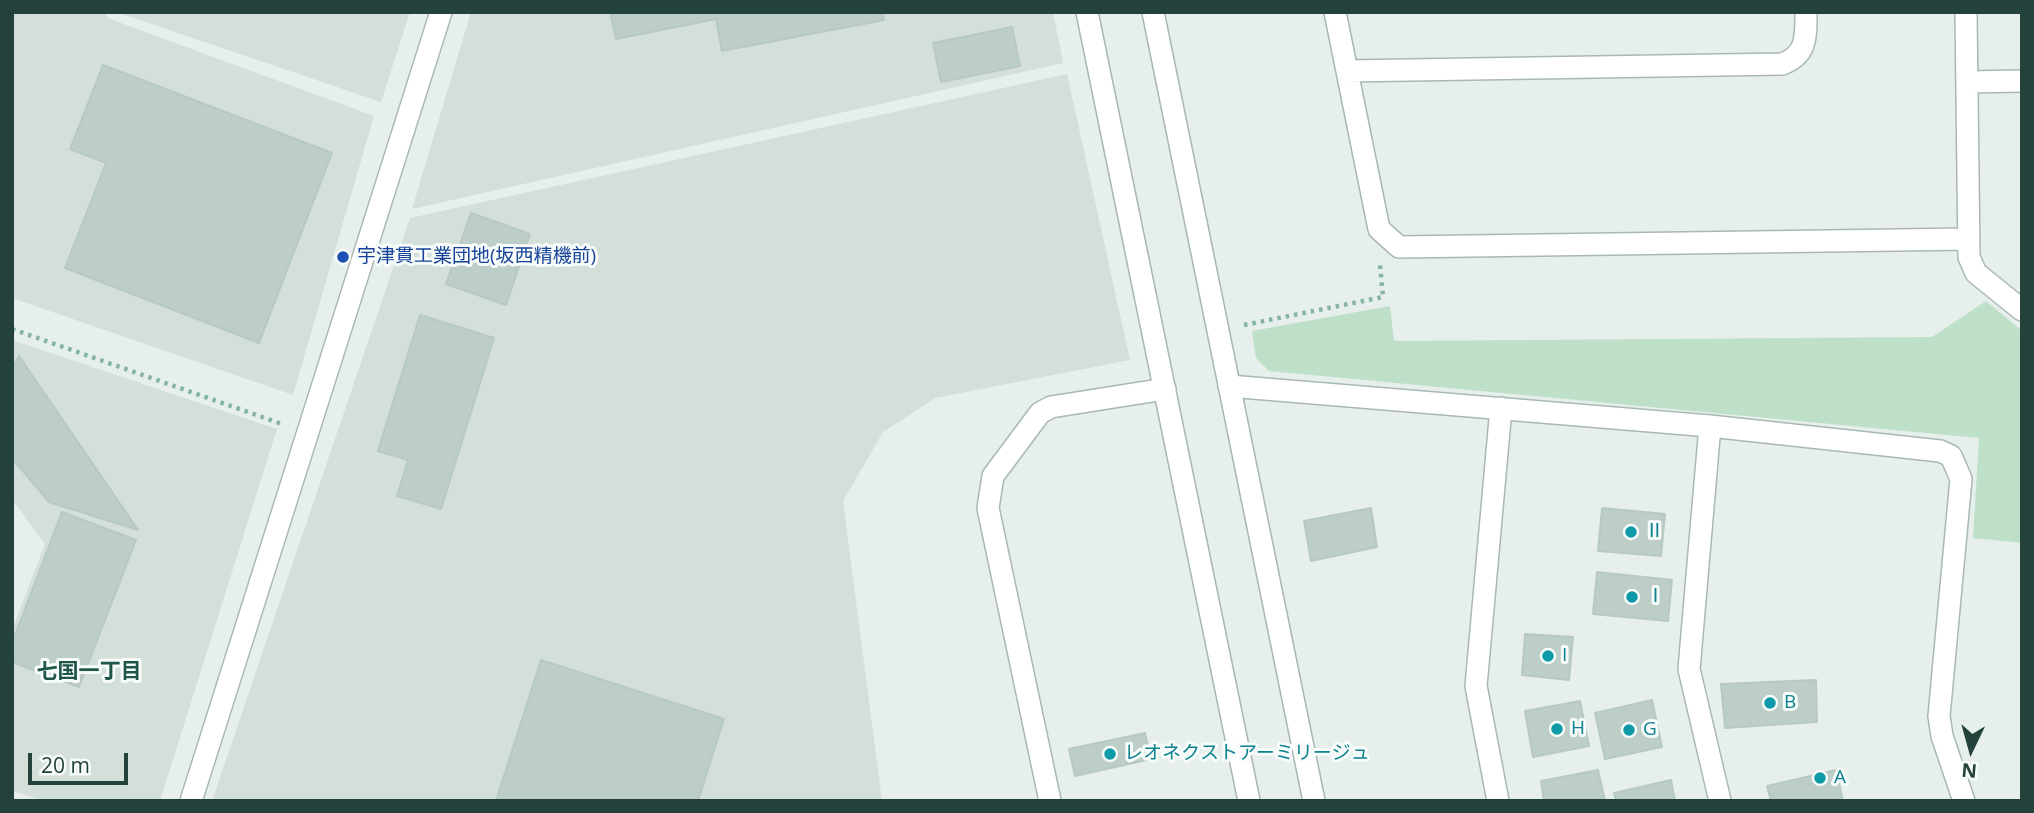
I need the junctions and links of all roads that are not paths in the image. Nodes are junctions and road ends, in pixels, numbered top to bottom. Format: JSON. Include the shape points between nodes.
{"nodes":[{"id":1,"x":441,"y":12,"type":"edge"},
{"id":2,"x":1087,"y":12,"type":"edge"},
{"id":3,"x":1153,"y":12,"type":"edge"},
{"id":4,"x":1335,"y":12,"type":"edge"},
{"id":5,"x":1806,"y":12,"type":"edge"},
{"id":6,"x":1966,"y":12,"type":"edge"},
{"id":7,"x":1347,"y":71,"type":"junction"},
{"id":8,"x":2022,"y":81,"type":"edge"},
{"id":9,"x":1967,"y":82,"type":"junction"},
{"id":10,"x":1968,"y":239,"type":"junction"},
{"id":11,"x":2022,"y":310,"type":"edge"},
{"id":12,"x":1229,"y":386,"type":"junction"},
{"id":13,"x":1165,"y":389,"type":"junction"},
{"id":14,"x":1501,"y":408,"type":"junction"},
{"id":15,"x":1710,"y":426,"type":"junction"},
{"id":16,"x":191,"y":801,"type":"edge"},
{"id":17,"x":1050,"y":801,"type":"edge"},
{"id":18,"x":1250,"y":801,"type":"edge"},
{"id":19,"x":1314,"y":801,"type":"edge"},
{"id":20,"x":1498,"y":801,"type":"edge"},
{"id":21,"x":1720,"y":801,"type":"edge"},
{"id":22,"x":1964,"y":801,"type":"edge"}],
"edges":[{"from":1,"to":16,"type":"street"},
{"from":2,"to":13,"type":"street"},
{"from":3,"to":12,"type":"street"},
{"from":4,"to":7,"type":"street"},
{"from":5,"to":7,"type":"street","via":[[1803,49],[1796,59],[1782,64]]},
{"from":6,"to":9,"type":"street"},
{"from":7,"to":10,"type":"street","via":[[1379,229],[1399,247]]},
{"from":8,"to":9,"type":"street"},
{"from":9,"to":10,"type":"street"},
{"from":10,"to":11,"type":"street","via":[[1976,273]]},
{"from":12,"to":14,"type":"street"},
{"from":12,"to":19,"type":"street"},
{"from":13,"to":17,"type":"street","via":[[1051,407],[1040,413],[991,484],[988,508]]},
{"from":13,"to":18,"type":"street"},
{"from":14,"to":15,"type":"street"},
{"from":14,"to":20,"type":"street","via":[[1476,686]]},
{"from":15,"to":21,"type":"street","via":[[1689,669]]},
{"from":15,"to":22,"type":"street","via":[[1940,451],[1951,456],[1961,479],[1939,716]]}]}
